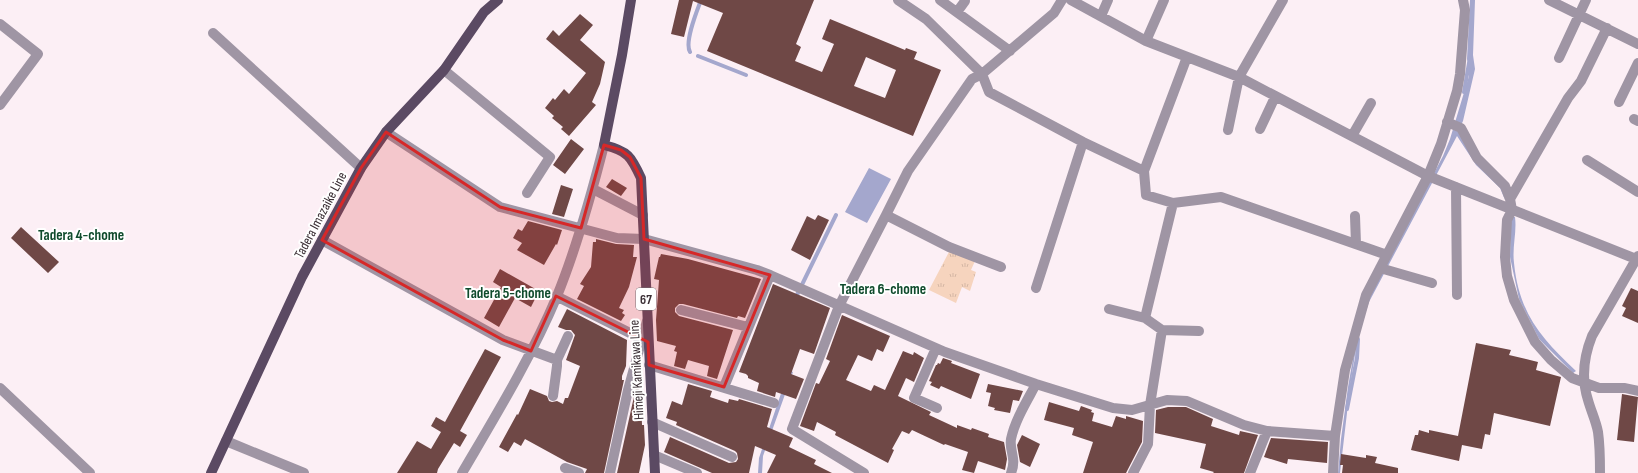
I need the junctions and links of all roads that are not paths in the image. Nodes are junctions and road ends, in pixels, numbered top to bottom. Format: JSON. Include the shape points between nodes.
{"nodes":[{"id":1,"x":498,"y":0,"type":"edge"},
{"id":2,"x":631,"y":0,"type":"edge"},
{"id":3,"x":898,"y":0,"type":"edge"},
{"id":4,"x":940,"y":0,"type":"edge"},
{"id":5,"x":1062,"y":0,"type":"edge"},
{"id":6,"x":1071,"y":0,"type":"edge"},
{"id":7,"x":1108,"y":0,"type":"edge"},
{"id":8,"x":1164,"y":0,"type":"edge"},
{"id":9,"x":1283,"y":0,"type":"edge"},
{"id":10,"x":1463,"y":0,"type":"edge"},
{"id":11,"x":1549,"y":0,"type":"edge"},
{"id":12,"x":1586,"y":0,"type":"edge"},
{"id":13,"x":965,"y":2,"type":"dead end"},
{"id":14,"x":957,"y":12,"type":"junction"},
{"id":15,"x":1579,"y":15,"type":"junction"},
{"id":16,"x":1101,"y":16,"type":"junction"},
{"id":17,"x":0,"y":24,"type":"edge"},
{"id":18,"x":1606,"y":28,"type":"junction"},
{"id":19,"x":213,"y":33,"type":"dead end"},
{"id":20,"x":1146,"y":41,"type":"junction"},
{"id":21,"x":1638,"y":44,"type":"edge"},
{"id":22,"x":1010,"y":51,"type":"junction"},
{"id":23,"x":1187,"y":57,"type":"junction"},
{"id":24,"x":1558,"y":58,"type":"dead end"},
{"id":25,"x":1638,"y":63,"type":"edge"},
{"id":26,"x":444,"y":70,"type":"junction"},
{"id":27,"x":982,"y":74,"type":"junction"},
{"id":28,"x":1239,"y":78,"type":"junction"},
{"id":29,"x":1275,"y":97,"type":"junction"},
{"id":30,"x":1371,"y":102,"type":"dead end"},
{"id":31,"x":1619,"y":102,"type":"dead end"},
{"id":32,"x":0,"y":105,"type":"edge"},
{"id":33,"x":1448,"y":122,"type":"junction"},
{"id":34,"x":1260,"y":129,"type":"dead end"},
{"id":35,"x":1228,"y":130,"type":"dead end"},
{"id":36,"x":386,"y":132,"type":"junction"},
{"id":37,"x":1352,"y":136,"type":"junction"},
{"id":38,"x":1083,"y":142,"type":"junction"},
{"id":39,"x":604,"y":145,"type":"junction"},
{"id":40,"x":1587,"y":160,"type":"dead end"},
{"id":41,"x":361,"y":168,"type":"junction"},
{"id":42,"x":1144,"y":171,"type":"junction"},
{"id":43,"x":1432,"y":178,"type":"junction"},
{"id":44,"x":1456,"y":187,"type":"junction"},
{"id":45,"x":593,"y":189,"type":"junction"},
{"id":46,"x":1638,"y":192,"type":"edge"},
{"id":47,"x":527,"y":193,"type":"dead end"},
{"id":48,"x":1173,"y":203,"type":"junction"},
{"id":49,"x":1511,"y":204,"type":"junction"},
{"id":50,"x":643,"y":215,"type":"junction"},
{"id":51,"x":886,"y":215,"type":"junction"},
{"id":52,"x":1356,"y":216,"type":"dead end"},
{"id":53,"x":581,"y":228,"type":"junction"},
{"id":54,"x":644,"y":239,"type":"junction"},
{"id":55,"x":322,"y":240,"type":"junction"},
{"id":56,"x":1356,"y":244,"type":"junction"},
{"id":57,"x":1388,"y":255,"type":"junction"},
{"id":58,"x":1637,"y":257,"type":"edge"},
{"id":59,"x":1001,"y":267,"type":"dead end"},
{"id":60,"x":1385,"y":269,"type":"junction"},
{"id":61,"x":770,"y":275,"type":"junction"},
{"id":62,"x":1432,"y":283,"type":"dead end"},
{"id":63,"x":1036,"y":288,"type":"dead end"},
{"id":64,"x":1457,"y":295,"type":"dead end"},
{"id":65,"x":556,"y":296,"type":"junction"},
{"id":66,"x":839,"y":306,"type":"junction"},
{"id":67,"x":1109,"y":309,"type":"dead end"},
{"id":68,"x":681,"y":310,"type":"dead end"},
{"id":69,"x":1145,"y":318,"type":"junction"},
{"id":70,"x":647,"y":321,"type":"junction"},
{"id":71,"x":748,"y":328,"type":"junction"},
{"id":72,"x":1162,"y":330,"type":"junction"},
{"id":73,"x":1199,"y":331,"type":"dead end"},
{"id":74,"x":568,"y":336,"type":"dead end"},
{"id":75,"x":642,"y":339,"type":"junction"},
{"id":76,"x":936,"y":348,"type":"junction"},
{"id":77,"x":531,"y":351,"type":"junction"},
{"id":78,"x":557,"y":360,"type":"junction"},
{"id":79,"x":649,"y":364,"type":"junction"},
{"id":80,"x":1584,"y":383,"type":"junction"},
{"id":81,"x":1036,"y":384,"type":"junction"},
{"id":82,"x":724,"y":387,"type":"junction"},
{"id":83,"x":0,"y":388,"type":"edge"},
{"id":84,"x":1638,"y":391,"type":"edge"},
{"id":85,"x":553,"y":396,"type":"dead end"},
{"id":86,"x":774,"y":403,"type":"dead end"},
{"id":87,"x":1150,"y":405,"type":"junction"},
{"id":88,"x":937,"y":408,"type":"dead end"},
{"id":89,"x":652,"y":422,"type":"junction"},
{"id":90,"x":1267,"y":431,"type":"junction"},
{"id":91,"x":1335,"y":436,"type":"junction"},
{"id":92,"x":226,"y":440,"type":"junction"},
{"id":93,"x":654,"y":455,"type":"junction"},
{"id":94,"x":732,"y":457,"type":"dead end"},
{"id":95,"x":565,"y":468,"type":"dead end"},
{"id":96,"x":90,"y":473,"type":"edge"},
{"id":97,"x":211,"y":473,"type":"edge"},
{"id":98,"x":304,"y":473,"type":"edge"},
{"id":99,"x":462,"y":473,"type":"edge"},
{"id":100,"x":579,"y":473,"type":"edge"},
{"id":101,"x":610,"y":473,"type":"edge"},
{"id":102,"x":655,"y":473,"type":"edge"},
{"id":103,"x":697,"y":473,"type":"edge"},
{"id":104,"x":864,"y":473,"type":"edge"},
{"id":105,"x":1012,"y":473,"type":"edge"},
{"id":106,"x":1132,"y":473,"type":"edge"},
{"id":107,"x":1250,"y":473,"type":"edge"},
{"id":108,"x":1333,"y":473,"type":"edge"},
{"id":109,"x":1600,"y":473,"type":"edge"}],
"edges":[{"from":1,"to":26,"type":"main road","name":"Tadera Imazaike Line","via":[[484,12]]},
{"from":2,"to":39,"type":"main road"},
{"from":3,"to":27,"type":"street","via":[[926,19]]},
{"from":4,"to":14,"type":"street"},
{"from":5,"to":22,"type":"street","via":[[1054,13]]},
{"from":6,"to":16,"type":"street"},
{"from":7,"to":16,"type":"street"},
{"from":8,"to":20,"type":"street"},
{"from":9,"to":28,"type":"street"},
{"from":10,"to":33,"type":"street","via":[[1465,10],[1460,74]]},
{"from":11,"to":15,"type":"street"},
{"from":12,"to":15,"type":"street"},
{"from":13,"to":14,"type":"street"},
{"from":14,"to":22,"type":"street"},
{"from":15,"to":18,"type":"street"},
{"from":15,"to":24,"type":"street"},
{"from":16,"to":20,"type":"street"},
{"from":17,"to":32,"type":"street","via":[[38,54]]},
{"from":18,"to":21,"type":"street"},
{"from":18,"to":49,"type":"street","via":[[1581,81],[1568,98]]},
{"from":19,"to":41,"type":"street"},
{"from":20,"to":23,"type":"street"},
{"from":22,"to":27,"type":"street"},
{"from":23,"to":28,"type":"street"},
{"from":23,"to":42,"type":"street"},
{"from":25,"to":31,"type":"street"},
{"from":26,"to":36,"type":"main road","name":"Tadera Imazaike Line"},
{"from":26,"to":47,"type":"street","via":[[550,158]]},
{"from":27,"to":38,"type":"street","via":[[989,92]]},
{"from":27,"to":51,"type":"street","via":[[972,79],[913,165]]},
{"from":28,"to":29,"type":"street"},
{"from":28,"to":35,"type":"street"},
{"from":29,"to":34,"type":"street"},
{"from":29,"to":37,"type":"street"},
{"from":30,"to":37,"type":"street"},
{"from":33,"to":43,"type":"street"},
{"from":33,"to":49,"type":"street","via":[[1461,128],[1477,158],[1506,186]]},
{"from":36,"to":41,"type":"main road","name":"Tadera Imazaike Line"},
{"from":36,"to":53,"type":"street","via":[[500,207]]},
{"from":37,"to":43,"type":"street"},
{"from":38,"to":42,"type":"street"},
{"from":38,"to":63,"type":"street"},
{"from":39,"to":45,"type":"street"},
{"from":39,"to":50,"type":"main road","name":"Himeji Kamikawa Line","number":"67","via":[[622,150],[637,168],[641,178]]},
{"from":40,"to":46,"type":"street"},
{"from":41,"to":55,"type":"main road","name":"Tadera Imazaike Line"},
{"from":42,"to":48,"type":"street","via":[[1146,195]]},
{"from":43,"to":44,"type":"street"},
{"from":43,"to":57,"type":"street"},
{"from":44,"to":49,"type":"street"},
{"from":44,"to":64,"type":"street"},
{"from":45,"to":50,"type":"street"},
{"from":45,"to":53,"type":"street"},
{"from":48,"to":56,"type":"street","via":[[1221,197]]},
{"from":48,"to":69,"type":"street"},
{"from":49,"to":58,"type":"street"},
{"from":49,"to":80,"type":"street","via":[[1504,256],[1514,300],[1535,342],[1572,378]]},
{"from":50,"to":54,"type":"main road","name":"Himeji Kamikawa Line","number":"67"},
{"from":51,"to":59,"type":"street","via":[[948,247]]},
{"from":51,"to":66,"type":"street"},
{"from":52,"to":56,"type":"street"},
{"from":53,"to":54,"type":"street","via":[[617,238]]},
{"from":53,"to":65,"type":"street"},
{"from":54,"to":61,"type":"street"},
{"from":54,"to":70,"type":"main road","name":"Himeji Kamikawa Line","number":"67"},
{"from":55,"to":77,"type":"street","via":[[503,340]]},
{"from":55,"to":92,"type":"main road","name":"Tadera Imazaike Line","via":[[269,345]]},
{"from":56,"to":57,"type":"street"},
{"from":57,"to":60,"type":"street"},
{"from":58,"to":80,"type":"street","via":[[1592,336],[1587,348]]},
{"from":60,"to":62,"type":"street"},
{"from":60,"to":91,"type":"street","via":[[1366,295],[1344,370]]},
{"from":61,"to":66,"type":"street"},
{"from":61,"to":71,"type":"street"},
{"from":65,"to":75,"type":"street"},
{"from":65,"to":77,"type":"street"},
{"from":66,"to":76,"type":"street"},
{"from":66,"to":104,"type":"street","via":[[792,429]]},
{"from":67,"to":69,"type":"street"},
{"from":68,"to":71,"type":"street"},
{"from":69,"to":72,"type":"street"},
{"from":70,"to":75,"type":"street"},
{"from":70,"to":79,"type":"main road","name":"Himeji Kamikawa Line","number":"67"},
{"from":71,"to":82,"type":"street"},
{"from":72,"to":73,"type":"street"},
{"from":72,"to":87,"type":"street"},
{"from":74,"to":78,"type":"street"},
{"from":75,"to":101,"type":"street"},
{"from":76,"to":81,"type":"street"},
{"from":76,"to":88,"type":"street","via":[[914,398]]},
{"from":77,"to":78,"type":"street"},
{"from":77,"to":99,"type":"street","via":[[509,394]]},
{"from":78,"to":85,"type":"street"},
{"from":79,"to":82,"type":"street"},
{"from":79,"to":89,"type":"main road","name":"Himeji Kamikawa Line","number":"67"},
{"from":80,"to":84,"type":"street","via":[[1599,388]]},
{"from":80,"to":109,"type":"street","via":[[1598,432]]},
{"from":81,"to":87,"type":"street","via":[[1113,408],[1132,410]]},
{"from":81,"to":105,"type":"street","via":[[1019,416],[1011,440],[1014,465]]},
{"from":82,"to":86,"type":"street"},
{"from":83,"to":96,"type":"street"},
{"from":87,"to":90,"type":"street","via":[[1167,400],[1187,401],[1244,425]]},
{"from":87,"to":106,"type":"street","via":[[1148,444]]},
{"from":89,"to":93,"type":"main road","name":"Himeji Kamikawa Line","number":"67"},
{"from":89,"to":94,"type":"street"},
{"from":90,"to":91,"type":"street"},
{"from":90,"to":107,"type":"street"},
{"from":91,"to":108,"type":"street"},
{"from":92,"to":97,"type":"main road","name":"Tadera Imazaike Line"},
{"from":92,"to":98,"type":"street"},
{"from":93,"to":102,"type":"main road","name":"Himeji Kamikawa Line","number":"67"},
{"from":93,"to":103,"type":"street"},
{"from":95,"to":100,"type":"street"}]}
